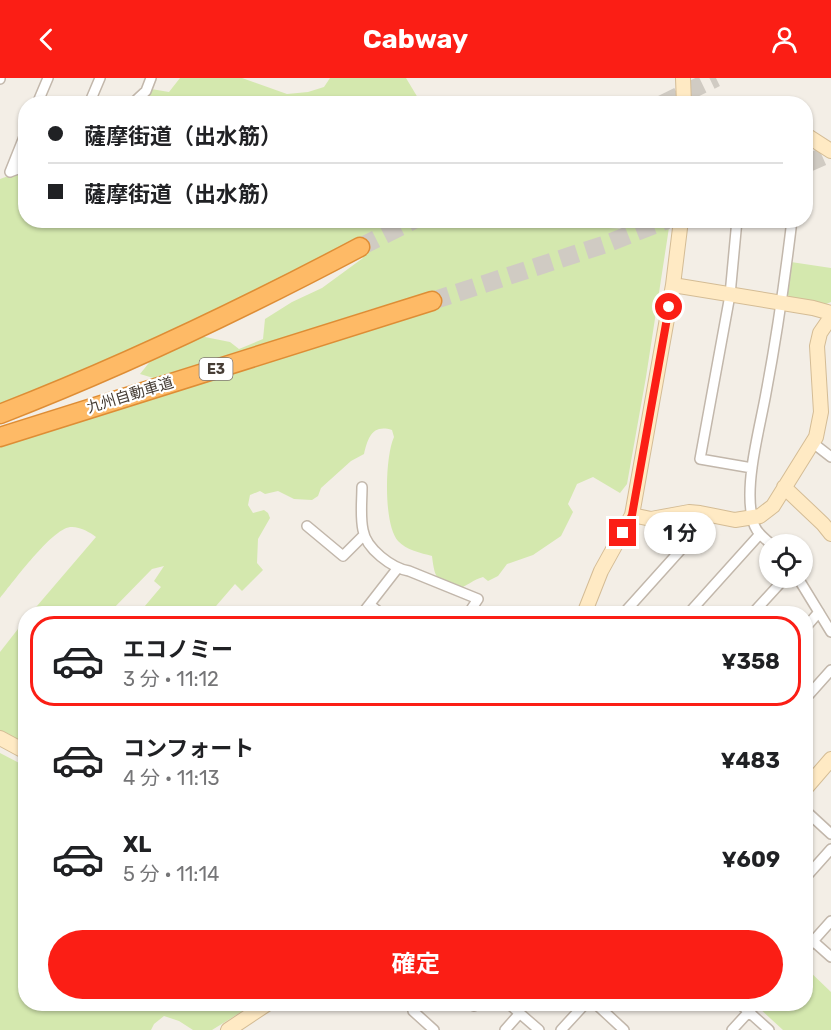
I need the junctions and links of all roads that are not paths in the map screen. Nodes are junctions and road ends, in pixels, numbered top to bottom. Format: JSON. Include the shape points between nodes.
{"nodes":[{"id":1,"x":48,"y":78,"type":"edge"},
{"id":2,"x":99,"y":78,"type":"edge"},
{"id":3,"x":151,"y":78,"type":"edge"},
{"id":4,"x":683,"y":78,"type":"edge"},
{"id":5,"x":40,"y":96,"type":"edge"},
{"id":6,"x":92,"y":96,"type":"edge"},
{"id":7,"x":141,"y":96,"type":"edge"},
{"id":8,"x":684,"y":96,"type":"edge"},
{"id":9,"x":813,"y":139,"type":"edge"},
{"id":10,"x":831,"y":151,"type":"edge"},
{"id":11,"x":18,"y":152,"type":"edge"},
{"id":12,"x":18,"y":168,"type":"edge"},
{"id":13,"x":680,"y":228,"type":"edge"},
{"id":14,"x":736,"y":228,"type":"edge"},
{"id":15,"x":791,"y":228,"type":"edge"},
{"id":16,"x":360,"y":247,"type":"tunnel mouth"},
{"id":17,"x":673,"y":285,"type":"junction"},
{"id":18,"x":730,"y":295,"type":"junction"},
{"id":19,"x":432,"y":302,"type":"tunnel mouth"},
{"id":20,"x":782,"y":304,"type":"junction"},
{"id":21,"x":831,"y":315,"type":"edge"},
{"id":22,"x":0,"y":414,"type":"edge"},
{"id":23,"x":0,"y":437,"type":"edge"},
{"id":24,"x":813,"y":443,"type":"junction"},
{"id":25,"x":831,"y":457,"type":"edge"},
{"id":26,"x":752,"y":468,"type":"junction"},
{"id":27,"x":784,"y":487,"type":"junction"},
{"id":28,"x":362,"y":488,"type":"dead end"},
{"id":29,"x":632,"y":515,"type":"junction"},
{"id":30,"x":712,"y":515,"type":"junction"},
{"id":31,"x":752,"y":518,"type":"junction"},
{"id":32,"x":307,"y":526,"type":"dead end"},
{"id":33,"x":831,"y":533,"type":"edge"},
{"id":34,"x":760,"y":534,"type":"edge"},
{"id":35,"x":364,"y":535,"type":"junction"},
{"id":36,"x":759,"y":535,"type":"edge"},
{"id":37,"x":398,"y":569,"type":"junction"},
{"id":38,"x":777,"y":588,"type":"edge"},
{"id":39,"x":804,"y":588,"type":"edge"},
{"id":40,"x":370,"y":605,"type":"edge"},
{"id":41,"x":474,"y":606,"type":"edge"},
{"id":42,"x":588,"y":606,"type":"edge"},
{"id":43,"x":630,"y":606,"type":"edge"},
{"id":44,"x":695,"y":606,"type":"edge"},
{"id":45,"x":760,"y":606,"type":"edge"},
{"id":46,"x":819,"y":612,"type":"junction"},
{"id":47,"x":813,"y":619,"type":"edge"},
{"id":48,"x":831,"y":632,"type":"edge"},
{"id":49,"x":831,"y":670,"type":"edge"},
{"id":50,"x":813,"y":690,"type":"edge"},
{"id":51,"x":0,"y":738,"type":"edge"},
{"id":52,"x":18,"y":748,"type":"edge"},
{"id":53,"x":831,"y":759,"type":"edge"},
{"id":54,"x":813,"y":780,"type":"edge"},
{"id":55,"x":813,"y":817,"type":"edge"},
{"id":56,"x":831,"y":834,"type":"edge"},
{"id":57,"x":831,"y":849,"type":"edge"},
{"id":58,"x":813,"y":869,"type":"edge"},
{"id":59,"x":831,"y":921,"type":"edge"},
{"id":60,"x":813,"y":941,"type":"joint"},
{"id":61,"x":831,"y":957,"type":"edge"},
{"id":62,"x":256,"y":1011,"type":"edge"},
{"id":63,"x":413,"y":1011,"type":"edge"},
{"id":64,"x":518,"y":1011,"type":"edge"},
{"id":65,"x":579,"y":1011,"type":"edge"},
{"id":66,"x":604,"y":1011,"type":"edge"},
{"id":67,"x":748,"y":1011,"type":"joint"},
{"id":68,"x":520,"y":1013,"type":"junction"},
{"id":69,"x":228,"y":1030,"type":"edge"},
{"id":70,"x":434,"y":1030,"type":"edge"},
{"id":71,"x":505,"y":1030,"type":"edge"},
{"id":72,"x":539,"y":1030,"type":"edge"},
{"id":73,"x":561,"y":1030,"type":"edge"},
{"id":74,"x":624,"y":1030,"type":"edge"},
{"id":75,"x":732,"y":1030,"type":"edge"},
{"id":76,"x":769,"y":1030,"type":"edge"}],
"edges":[{"from":1,"to":5,"type":"street"},
{"from":2,"to":6,"type":"street"},
{"from":3,"to":7,"type":"street"},
{"from":4,"to":8,"type":"street"},
{"from":9,"to":10,"type":"street"},
{"from":11,"to":12,"type":"street","via":[[10,171]]},
{"from":13,"to":17,"type":"street"},
{"from":14,"to":18,"type":"street"},
{"from":15,"to":20,"type":"street"},
{"from":16,"to":22,"type":"highway","name":"九州自動車道","via":[[156,350]]},
{"from":17,"to":18,"type":"street"},
{"from":17,"to":29,"type":"street"},
{"from":18,"to":20,"type":"street"},
{"from":18,"to":26,"type":"street","via":[[700,459]]},
{"from":19,"to":23,"type":"highway","name":"九州自動車道","number":"E3"},
{"from":20,"to":21,"type":"street"},
{"from":20,"to":26,"type":"street"},
{"from":21,"to":24,"type":"street","via":[[817,346],[821,412]]},
{"from":24,"to":25,"type":"street"},
{"from":24,"to":27,"type":"street"},
{"from":26,"to":31,"type":"street"},
{"from":27,"to":31,"type":"street","via":[[767,512]]},
{"from":27,"to":33,"type":"street"},
{"from":28,"to":35,"type":"street"},
{"from":29,"to":30,"type":"street","via":[[651,519],[689,512]]},
{"from":29,"to":42,"type":"street","via":[[601,571]]},
{"from":30,"to":31,"type":"street","via":[[735,520]]},
{"from":30,"to":43,"type":"street"},
{"from":31,"to":34,"type":"street"},
{"from":32,"to":35,"type":"street","via":[[343,556]]},
{"from":35,"to":37,"type":"street","via":[[380,557]]},
{"from":36,"to":44,"type":"street"},
{"from":37,"to":40,"type":"street"},
{"from":37,"to":41,"type":"street","via":[[478,600]]},
{"from":38,"to":45,"type":"street"},
{"from":39,"to":46,"type":"street"},
{"from":46,"to":47,"type":"street"},
{"from":46,"to":48,"type":"street"},
{"from":49,"to":50,"type":"street"},
{"from":51,"to":52,"type":"street"},
{"from":53,"to":54,"type":"street"},
{"from":55,"to":56,"type":"street"},
{"from":57,"to":58,"type":"street"},
{"from":59,"to":60,"type":"street"},
{"from":60,"to":61,"type":"street"},
{"from":62,"to":69,"type":"street"},
{"from":63,"to":70,"type":"street"},
{"from":64,"to":68,"type":"street"},
{"from":65,"to":73,"type":"street"},
{"from":66,"to":74,"type":"street"},
{"from":67,"to":75,"type":"street"},
{"from":67,"to":76,"type":"street"},
{"from":68,"to":71,"type":"street"},
{"from":68,"to":72,"type":"street"}]}
